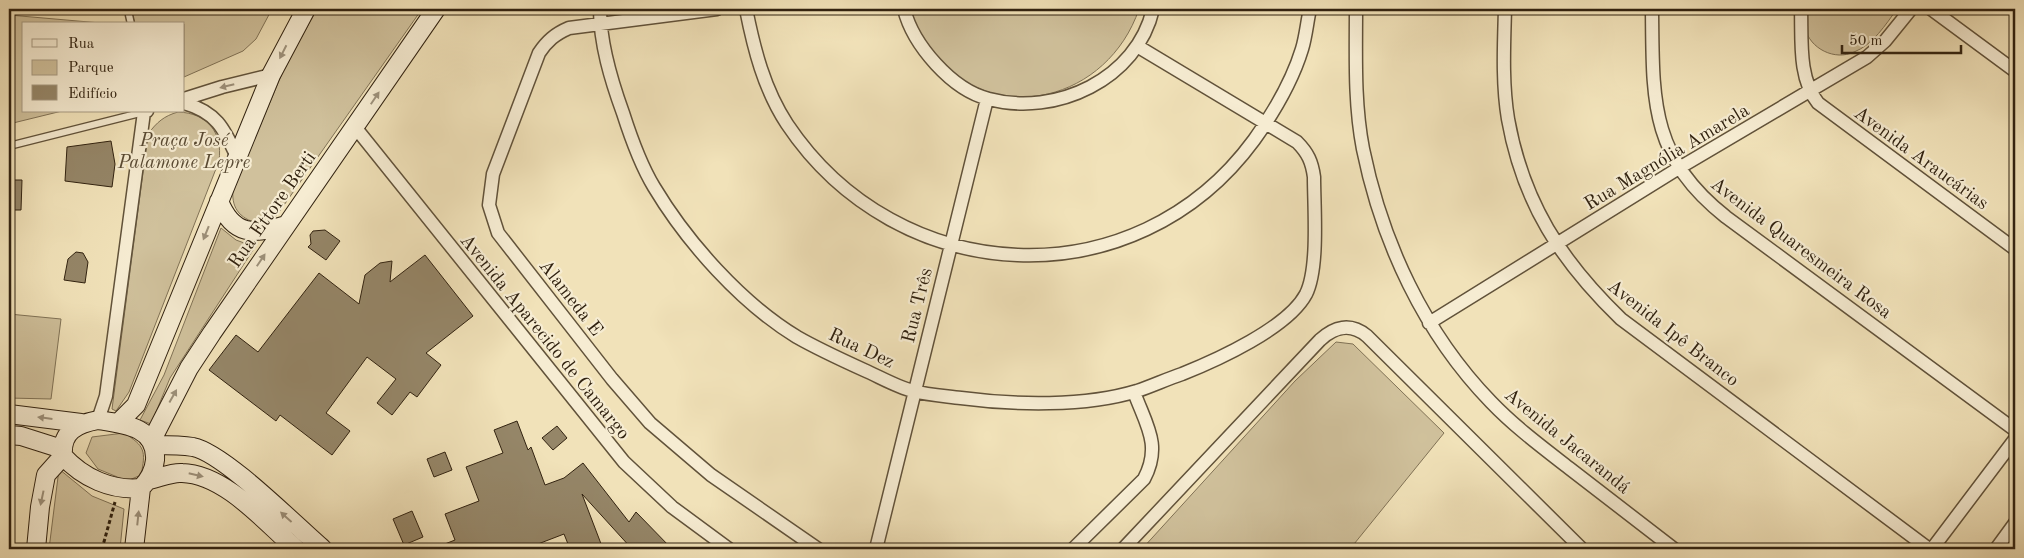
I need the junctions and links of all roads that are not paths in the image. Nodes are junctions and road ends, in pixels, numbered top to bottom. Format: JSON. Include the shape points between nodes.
{"nodes":[{"id":1,"x":306,"y":9,"type":"edge"},
{"id":2,"x":436,"y":9,"type":"edge"},
{"id":3,"x":600,"y":9,"type":"edge"},
{"id":4,"x":717,"y":9,"type":"edge"},
{"id":5,"x":746,"y":9,"type":"edge"},
{"id":6,"x":904,"y":9,"type":"edge"},
{"id":7,"x":1153,"y":9,"type":"edge"},
{"id":8,"x":1310,"y":9,"type":"edge"},
{"id":9,"x":1356,"y":9,"type":"edge"},
{"id":10,"x":1504,"y":9,"type":"edge"},
{"id":11,"x":1652,"y":9,"type":"edge"},
{"id":12,"x":1801,"y":9,"type":"edge"},
{"id":13,"x":1911,"y":9,"type":"edge"},
{"id":14,"x":1931,"y":9,"type":"edge"},
{"id":15,"x":129,"y":15,"type":"dead end"},
{"id":16,"x":131,"y":22,"type":"edge"},
{"id":17,"x":600,"y":23,"type":"junction"},
{"id":18,"x":1137,"y":46,"type":"junction"},
{"id":19,"x":2015,"y":71,"type":"edge"},
{"id":20,"x":271,"y":75,"type":"junction"},
{"id":21,"x":1810,"y":92,"type":"junction"},
{"id":22,"x":185,"y":99,"type":"edge"},
{"id":23,"x":987,"y":99,"type":"junction"},
{"id":24,"x":185,"y":103,"type":"edge"},
{"id":25,"x":145,"y":112,"type":"edge"},
{"id":26,"x":1266,"y":123,"type":"junction"},
{"id":27,"x":355,"y":128,"type":"junction"},
{"id":28,"x":9,"y":146,"type":"edge"},
{"id":29,"x":237,"y":157,"type":"junction"},
{"id":30,"x":1679,"y":168,"type":"junction"},
{"id":31,"x":218,"y":201,"type":"junction"},
{"id":32,"x":286,"y":225,"type":"junction"},
{"id":33,"x":1556,"y":244,"type":"junction"},
{"id":34,"x":950,"y":246,"type":"junction"},
{"id":35,"x":2015,"y":250,"type":"edge"},
{"id":36,"x":1429,"y":323,"type":"junction"},
{"id":37,"x":913,"y":391,"type":"junction"},
{"id":38,"x":1134,"y":392,"type":"junction"},
{"id":39,"x":9,"y":414,"type":"edge"},
{"id":40,"x":90,"y":422,"type":"junction"},
{"id":41,"x":118,"y":424,"type":"junction"},
{"id":42,"x":2015,"y":430,"type":"edge"},
{"id":43,"x":9,"y":435,"type":"edge"},
{"id":44,"x":2015,"y":440,"type":"edge"},
{"id":45,"x":153,"y":443,"type":"junction"},
{"id":46,"x":63,"y":452,"type":"junction"},
{"id":47,"x":145,"y":484,"type":"junction"},
{"id":48,"x":2015,"y":523,"type":"edge"},
{"id":49,"x":36,"y":549,"type":"edge"},
{"id":50,"x":134,"y":549,"type":"edge"},
{"id":51,"x":296,"y":549,"type":"edge"},
{"id":52,"x":323,"y":549,"type":"edge"},
{"id":53,"x":728,"y":549,"type":"edge"},
{"id":54,"x":818,"y":549,"type":"edge"},
{"id":55,"x":876,"y":549,"type":"edge"},
{"id":56,"x":1073,"y":549,"type":"edge"},
{"id":57,"x":1123,"y":549,"type":"edge"},
{"id":58,"x":1582,"y":549,"type":"edge"},
{"id":59,"x":1674,"y":549,"type":"edge"},
{"id":60,"x":1930,"y":549,"type":"edge"},
{"id":61,"x":1996,"y":549,"type":"edge"}],
"edges":[{"from":1,"to":20,"type":"street","name":"Rua Ettore Berti","one_way":true},
{"from":27,"to":2,"type":"street","name":"Rua Ettore Berti","one_way":true},
{"from":3,"to":17,"type":"street","name":"Rua Dez"},
{"from":4,"to":17,"type":"street","name":"Alameda E"},
{"from":5,"to":34,"type":"street","via":[[753,46],[767,86],[786,123],[811,156],[840,186],[874,211],[911,231]]},
{"from":6,"to":23,"type":"street","via":[[919,42],[935,65],[955,82]]},
{"from":7,"to":18,"type":"street"},
{"from":8,"to":26,"type":"street","via":[[1302,49],[1280,101]]},
{"from":9,"to":36,"type":"street","name":"Avenida Jacarandá","via":[[1356,86],[1363,147],[1377,208],[1400,268]]},
{"from":10,"to":33,"type":"street","name":"Avenida Ipê Branco","via":[[1508,119],[1534,206]]},
{"from":11,"to":30,"type":"street","name":"Avenida Quaresmeira Rosa","via":[[1652,84],[1656,114],[1665,142]]},
{"from":12,"to":21,"type":"street","via":[[1803,59]]},
{"from":13,"to":21,"type":"street","name":"Rua Magnólia Amarela","via":[[1885,41],[1866,57]]},
{"from":14,"to":19,"type":"street"},
{"from":15,"to":16,"type":"lane"},
{"from":17,"to":37,"type":"street","name":"Rua Dez","via":[[614,87],[635,149],[677,222],[711,263],[759,308],[797,336]]},
{"from":17,"to":54,"type":"street","name":"Alameda E","via":[[569,28],[556,34],[539,53],[493,174],[489,205],[498,233],[650,423],[712,475]]},
{"from":18,"to":23,"type":"street","via":[[1122,65],[1084,91],[1062,99],[1035,103]]},
{"from":18,"to":26,"type":"street","name":"Rua Dez"},
{"from":20,"to":22,"type":"street","one_way":true},
{"from":20,"to":29,"type":"street","name":"Rua Ettore Berti"},
{"from":21,"to":30,"type":"street","name":"Rua Magnólia Amarela"},
{"from":21,"to":35,"type":"street","name":"Avenida Araucárias","via":[[1829,112]]},
{"from":23,"to":34,"type":"street","name":"Rua Três"},
{"from":24,"to":29,"type":"street","via":[[201,108],[214,117],[228,135]]},
{"from":25,"to":28,"type":"lane"},
{"from":25,"to":40,"type":"street","via":[[106,396]]},
{"from":26,"to":34,"type":"street","via":[[1239,160],[1207,192],[1170,218],[1129,238],[1085,250],[1040,256],[995,255]]},
{"from":26,"to":38,"type":"street","name":"Rua Dez","via":[[1298,142],[1312,164],[1313,271],[1307,292],[1287,316],[1239,348]]},
{"from":27,"to":32,"type":"street","name":"Rua Ettore Berti"},
{"from":27,"to":53,"type":"street","name":"Avenida Aparecido de Camargo","via":[[624,462],[672,507]]},
{"from":29,"to":31,"type":"street","name":"Rua Ettore Berti"},
{"from":30,"to":33,"type":"street","name":"Rua Magnólia Amarela"},
{"from":30,"to":42,"type":"street","name":"Avenida Quaresmeira Rosa","via":[[1708,203]]},
{"from":31,"to":32,"type":"street","via":[[224,215],[240,228],[262,233]]},
{"from":31,"to":41,"type":"street","name":"Rua Ettore Berti","one_way":true,"via":[[136,405]]},
{"from":45,"to":32,"type":"street","name":"Rua Ettore Berti","one_way":true,"via":[[189,368]]},
{"from":33,"to":36,"type":"street","name":"Rua Magnólia Amarela"},
{"from":33,"to":60,"type":"street","name":"Avenida Ipê Branco","via":[[1586,286],[1621,319]]},
{"from":34,"to":37,"type":"street","name":"Rua Três"},
{"from":36,"to":59,"type":"street","name":"Avenida Jacarandá","via":[[1491,402],[1528,436]]},
{"from":37,"to":38,"type":"street","name":"Rua Dez","via":[[1032,403],[1080,401]]},
{"from":37,"to":55,"type":"street","name":"Rua Três"},
{"from":38,"to":56,"type":"street","via":[[1154,444],[1151,466],[1144,479]]},
{"from":40,"to":39,"type":"street","one_way":true},
{"from":40,"to":41,"type":"street"},
{"from":40,"to":46,"type":"street","via":[[74,427],[68,434]]},
{"from":41,"to":45,"type":"street","via":[[142,431]]},
{"from":43,"to":46,"type":"street"},
{"from":44,"to":60,"type":"street"},
{"from":45,"to":47,"type":"street","via":[[154,467]]},
{"from":52,"to":45,"type":"street","one_way":true,"via":[[235,471],[211,454],[194,447]]},
{"from":46,"to":47,"type":"street","via":[[84,474],[119,488]]},
{"from":46,"to":49,"type":"street","one_way":true,"via":[[46,475]]},
{"from":50,"to":47,"type":"street","one_way":true},
{"from":47,"to":51,"type":"street","one_way":true,"via":[[181,472],[214,480]]},
{"from":48,"to":61,"type":"street"},
{"from":57,"to":58,"type":"street","via":[[1320,340],[1331,330],[1342,327],[1352,328],[1366,336]]}]}
